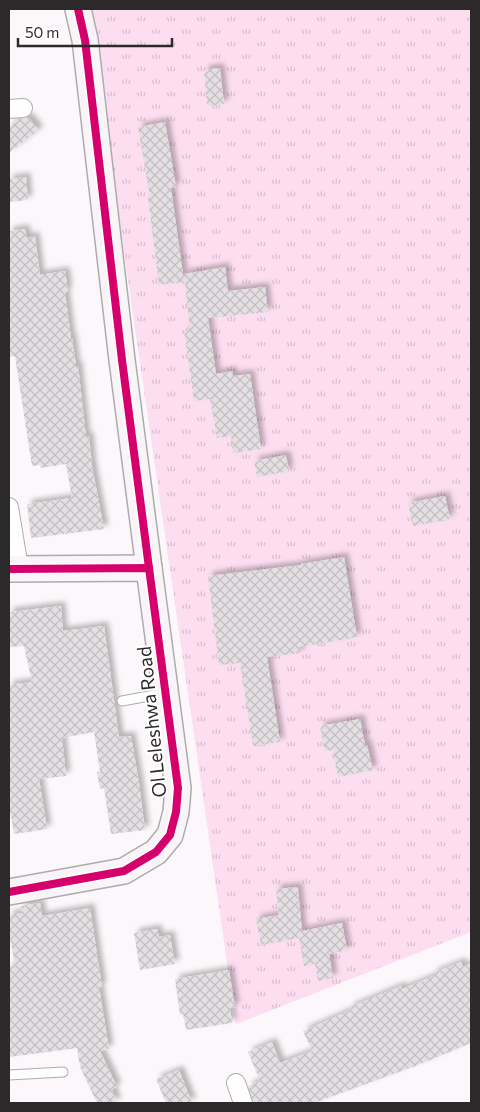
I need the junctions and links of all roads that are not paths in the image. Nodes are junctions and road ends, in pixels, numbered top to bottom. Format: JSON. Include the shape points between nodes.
{"nodes":[{"id":1,"x":78,"y":9,"type":"edge"},
{"id":2,"x":9,"y":507,"type":"edge"},
{"id":3,"x":149,"y":568,"type":"junction"},
{"id":4,"x":14,"y":569,"type":"edge"},
{"id":5,"x":165,"y":693,"type":"junction"},
{"id":6,"x":122,"y":702,"type":"dead end"},
{"id":7,"x":9,"y":892,"type":"edge"},
{"id":8,"x":64,"y":1072,"type":"dead end"},
{"id":9,"x":9,"y":1075,"type":"edge"},
{"id":10,"x":236,"y":1083,"type":"dead end"},
{"id":11,"x":243,"y":1103,"type":"edge"}],
"edges":[{"from":1,"to":3,"type":"street","name":"Ol Leleshwa Road","via":[[85,40]]},
{"from":2,"to":4,"type":"street"},
{"from":3,"to":4,"type":"street"},
{"from":3,"to":5,"type":"street","name":"Ol Leleshwa Road"},
{"from":5,"to":6,"type":"lane"},
{"from":5,"to":7,"type":"street","name":"Ol Leleshwa Road","via":[[178,788],[170,835],[156,852],[124,871]]},
{"from":8,"to":9,"type":"lane"},
{"from":10,"to":11,"type":"street"}]}
